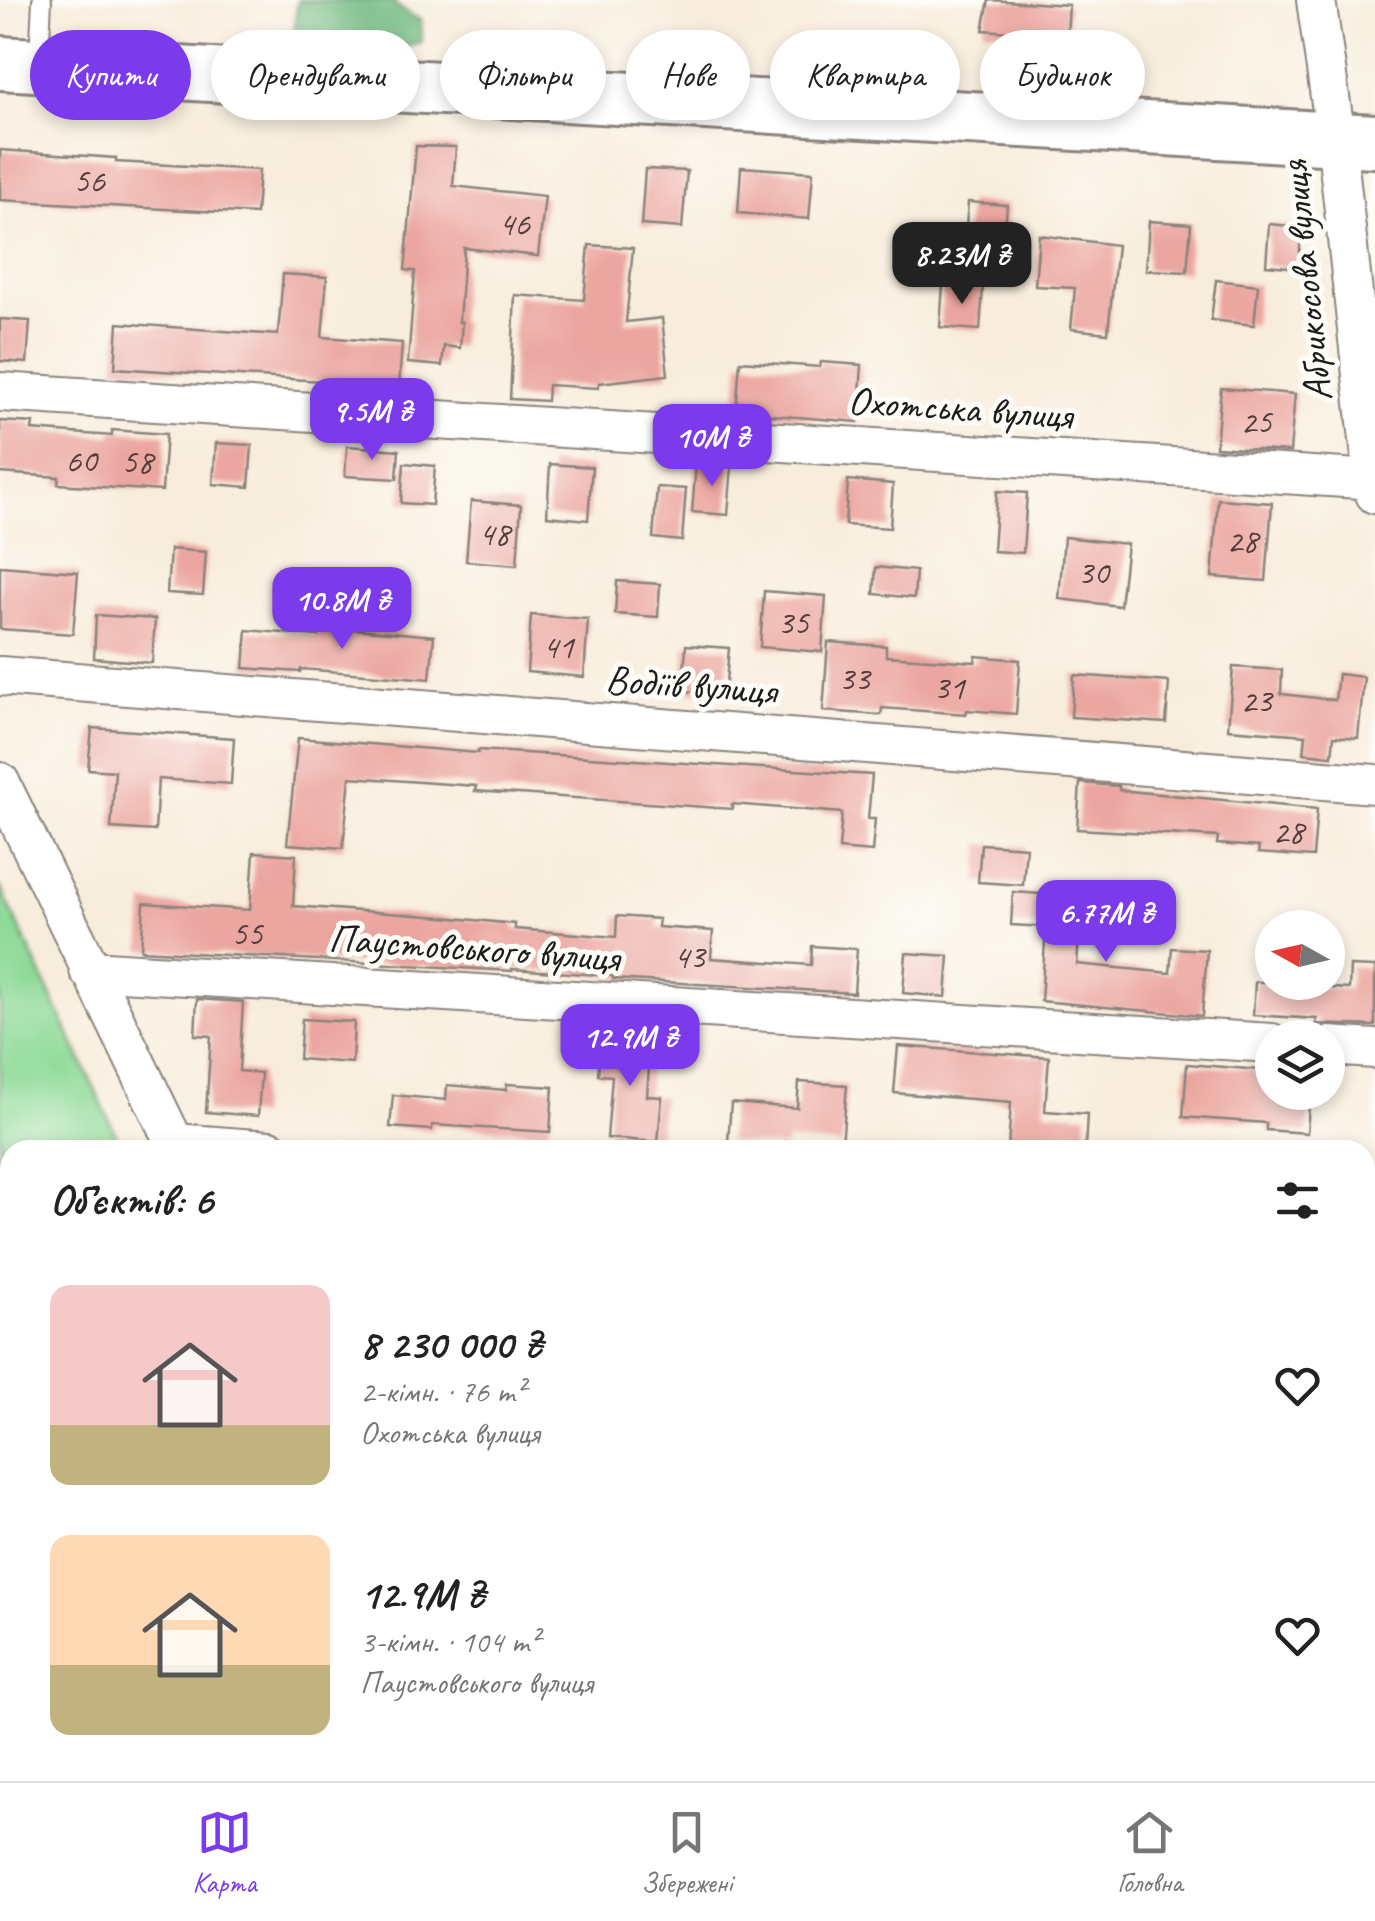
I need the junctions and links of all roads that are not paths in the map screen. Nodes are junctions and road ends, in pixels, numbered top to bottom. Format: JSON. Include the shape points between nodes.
{"nodes":[{"id":1,"x":42,"y":0,"type":"edge"},
{"id":2,"x":1316,"y":0,"type":"edge"},
{"id":3,"x":19,"y":64,"type":"edge"},
{"id":4,"x":1355,"y":140,"type":"edge"},
{"id":5,"x":0,"y":392,"type":"edge"},
{"id":6,"x":1374,"y":484,"type":"edge"},
{"id":7,"x":0,"y":676,"type":"edge"},
{"id":8,"x":0,"y":782,"type":"edge"},
{"id":9,"x":1375,"y":784,"type":"edge"},
{"id":10,"x":89,"y":970,"type":"junction"},
{"id":11,"x":1255,"y":1042,"type":"edge"},
{"id":12,"x":1345,"y":1047,"type":"edge"},
{"id":13,"x":1375,"y":1049,"type":"edge"},
{"id":14,"x":173,"y":1140,"type":"edge"}],
"edges":[{"from":1,"to":3,"type":"lane"},
{"from":2,"to":4,"type":"street","name":"Абрикосова вулиця"},
{"from":3,"to":4,"type":"main road"},
{"from":4,"to":6,"type":"street","name":"Абрикосова вулиця"},
{"from":5,"to":6,"type":"street","name":"Охотська вулиця"},
{"from":7,"to":9,"type":"street","name":"Водіїв вулиця"},
{"from":8,"to":10,"type":"street"},
{"from":10,"to":11,"type":"street","name":"Паустовського вулиця"},
{"from":10,"to":14,"type":"street"},
{"from":12,"to":13,"type":"street"}]}
